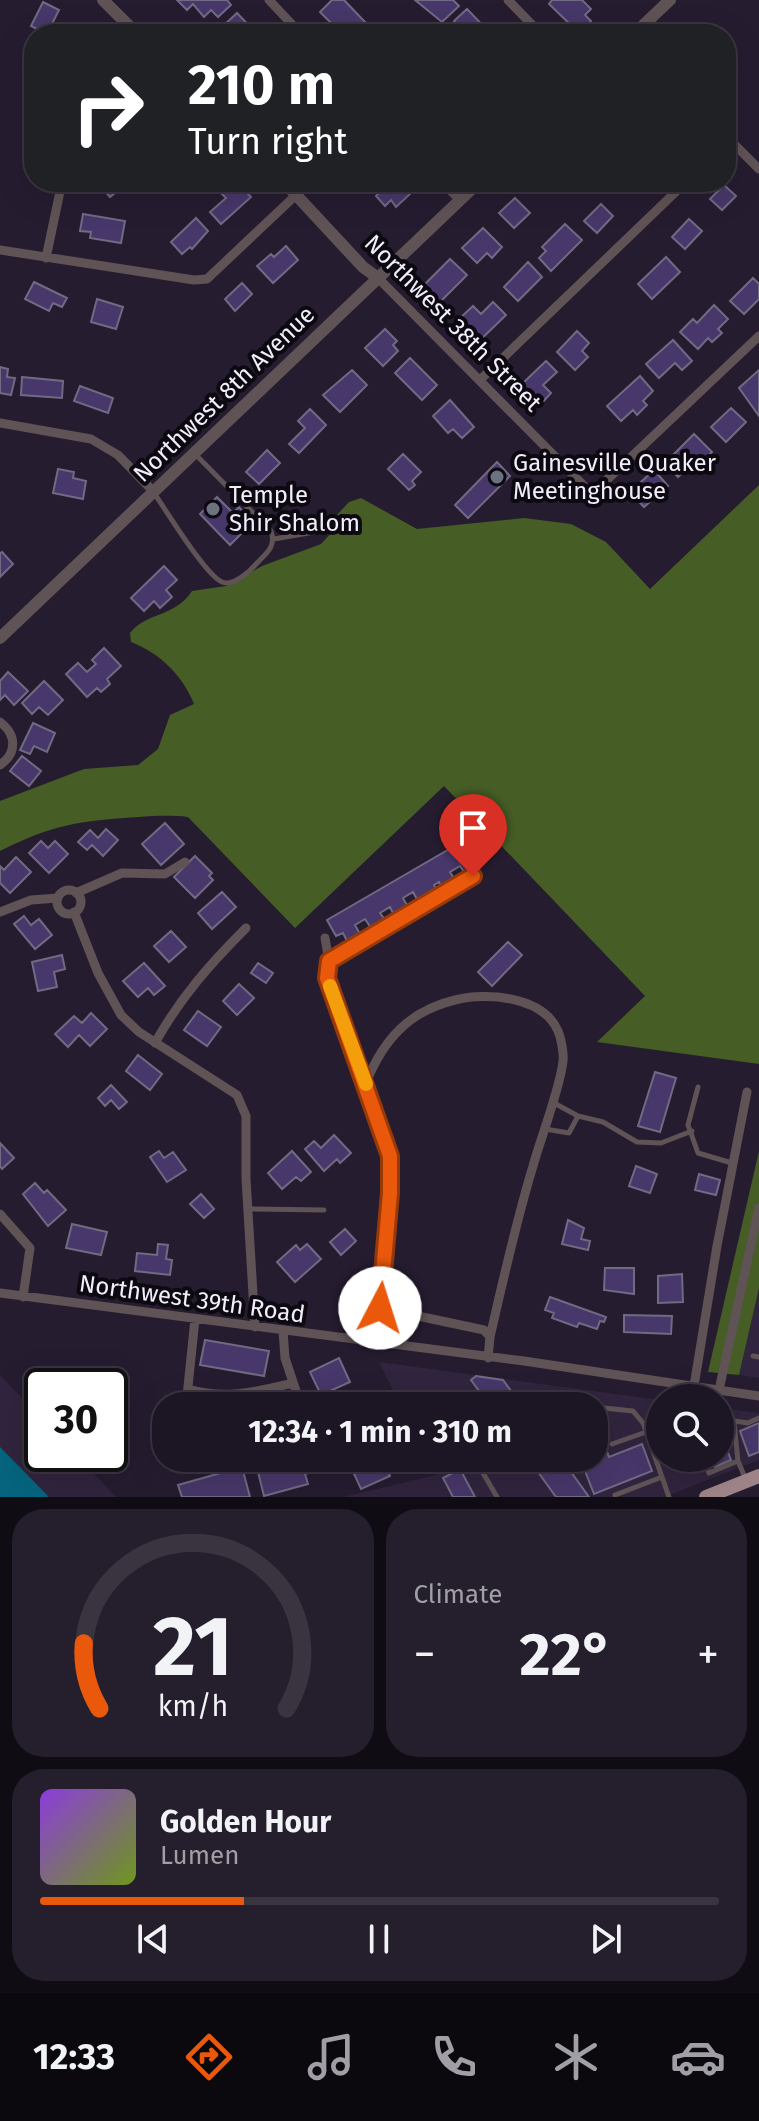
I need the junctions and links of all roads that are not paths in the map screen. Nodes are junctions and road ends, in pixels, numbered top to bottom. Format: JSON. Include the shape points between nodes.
{"nodes":[{"id":1,"x":103,"y":0,"type":"edge"},
{"id":2,"x":269,"y":0,"type":"edge"},
{"id":3,"x":508,"y":0,"type":"edge"},
{"id":4,"x":670,"y":0,"type":"edge"},
{"id":5,"x":127,"y":24,"type":"edge"},
{"id":6,"x":292,"y":24,"type":"edge"},
{"id":7,"x":531,"y":24,"type":"edge"},
{"id":8,"x":645,"y":24,"type":"edge"},
{"id":9,"x":736,"y":148,"type":"edge"},
{"id":10,"x":759,"y":169,"type":"edge"},
{"id":11,"x":60,"y":192,"type":"edge"},
{"id":12,"x":293,"y":192,"type":"edge"},
{"id":13,"x":452,"y":192,"type":"edge"},
{"id":14,"x":468,"y":192,"type":"edge"},
{"id":15,"x":676,"y":192,"type":"edge"},
{"id":16,"x":296,"y":195,"type":"junction"},
{"id":17,"x":460,"y":200,"type":"junction"},
{"id":18,"x":0,"y":250,"type":"edge"},
{"id":19,"x":46,"y":258,"type":"junction"},
{"id":20,"x":378,"y":278,"type":"junction"},
{"id":21,"x":759,"y":336,"type":"edge"},
{"id":22,"x":480,"y":380,"type":"junction"},
{"id":23,"x":0,"y":423,"type":"edge"},
{"id":24,"x":194,"y":453,"type":"junction"},
{"id":25,"x":154,"y":492,"type":"junction"},
{"id":26,"x":320,"y":531,"type":"dead end"},
{"id":27,"x":274,"y":539,"type":"junction"},
{"id":28,"x":0,"y":638,"type":"edge"},
{"id":29,"x":0,"y":722,"type":"edge"},
{"id":30,"x":0,"y":765,"type":"edge"},
{"id":31,"x":185,"y":862,"type":"dead end"},
{"id":32,"x":473,"y":876,"type":"dead end"},
{"id":33,"x":76,"y":893,"type":"junction"},
{"id":34,"x":58,"y":898,"type":"junction"},
{"id":35,"x":0,"y":912,"type":"edge"},
{"id":36,"x":74,"y":912,"type":"junction"},
{"id":37,"x":246,"y":928,"type":"dead end"},
{"id":38,"x":325,"y":938,"type":"dead end"},
{"id":39,"x":329,"y":961,"type":"junction"},
{"id":40,"x":155,"y":1043,"type":"junction"},
{"id":41,"x":366,"y":1083,"type":"junction"},
{"id":42,"x":698,"y":1087,"type":"dead end"},
{"id":43,"x":747,"y":1092,"type":"dead end"},
{"id":44,"x":551,"y":1102,"type":"junction"},
{"id":45,"x":578,"y":1116,"type":"junction"},
{"id":46,"x":544,"y":1129,"type":"junction"},
{"id":47,"x":692,"y":1131,"type":"junction"},
{"id":48,"x":733,"y":1164,"type":"junction"},
{"id":49,"x":759,"y":1208,"type":"edge"},
{"id":50,"x":247,"y":1209,"type":"junction"},
{"id":51,"x":324,"y":1210,"type":"dead end"},
{"id":52,"x":0,"y":1214,"type":"edge"},
{"id":53,"x":0,"y":1293,"type":"edge"},
{"id":54,"x":23,"y":1297,"type":"junction"},
{"id":55,"x":380,"y":1308,"type":"junction"},
{"id":56,"x":195,"y":1319,"type":"junction"},
{"id":57,"x":255,"y":1327,"type":"junction"},
{"id":58,"x":283,"y":1331,"type":"junction"},
{"id":59,"x":490,"y":1337,"type":"junction"},
{"id":60,"x":377,"y":1343,"type":"junction"},
{"id":61,"x":488,"y":1358,"type":"junction"},
{"id":62,"x":293,"y":1383,"type":"junction"},
{"id":63,"x":679,"y":1384,"type":"edge"},
{"id":64,"x":694,"y":1384,"type":"edge"},
{"id":65,"x":720,"y":1384,"type":"edge"},
{"id":66,"x":188,"y":1389,"type":"junction"},
{"id":67,"x":188,"y":1392,"type":"edge"},
{"id":68,"x":296,"y":1392,"type":"edge"},
{"id":69,"x":734,"y":1392,"type":"edge"},
{"id":70,"x":759,"y":1396,"type":"edge"},
{"id":71,"x":608,"y":1408,"type":"edge"},
{"id":72,"x":759,"y":1418,"type":"edge"},
{"id":73,"x":734,"y":1423,"type":"joint"},
{"id":74,"x":646,"y":1432,"type":"joint"},
{"id":75,"x":612,"y":1444,"type":"dead end"},
{"id":76,"x":738,"y":1461,"type":"junction"},
{"id":77,"x":734,"y":1463,"type":"edge"},
{"id":78,"x":482,"y":1472,"type":"edge"},
{"id":79,"x":660,"y":1472,"type":"edge"},
{"id":80,"x":662,"y":1477,"type":"junction"},
{"id":81,"x":753,"y":1478,"type":"edge"},
{"id":82,"x":615,"y":1495,"type":"dead end"},
{"id":83,"x":497,"y":1497,"type":"edge"},
{"id":84,"x":669,"y":1497,"type":"edge"},
{"id":85,"x":706,"y":1497,"type":"edge"}],
"edges":[{"from":1,"to":5,"type":"street"},
{"from":2,"to":6,"type":"street"},
{"from":3,"to":7,"type":"street"},
{"from":4,"to":8,"type":"street"},
{"from":9,"to":10,"type":"street"},
{"from":11,"to":19,"type":"street"},
{"from":12,"to":16,"type":"street","name":"Northwest 38th Street"},
{"from":13,"to":17,"type":"street"},
{"from":14,"to":17,"type":"street","name":"Northwest 8th Avenue"},
{"from":15,"to":22,"type":"street"},
{"from":16,"to":19,"type":"street","via":[[207,279]]},
{"from":16,"to":20,"type":"street","name":"Northwest 38th Street"},
{"from":17,"to":20,"type":"street","name":"Northwest 8th Avenue"},
{"from":18,"to":19,"type":"street"},
{"from":20,"to":22,"type":"street","name":"Northwest 38th Street"},
{"from":20,"to":24,"type":"street","name":"Northwest 8th Avenue"},
{"from":21,"to":22,"type":"street","name":"Northwest 38th Street","via":[[592,494]]},
{"from":23,"to":25,"type":"street","via":[[91,439],[118,455]]},
{"from":24,"to":25,"type":"street","name":"Northwest 8th Avenue"},
{"from":24,"to":27,"type":"lane"},
{"from":25,"to":27,"type":"lane","via":[[221,582],[246,575]]},
{"from":25,"to":28,"type":"street","name":"Northwest 8th Avenue"},
{"from":26,"to":27,"type":"lane"},
{"from":29,"to":30,"type":"street","via":[[13,740],[11,754]]},
{"from":31,"to":33,"type":"street","via":[[165,874],[122,873]]},
{"from":32,"to":39,"type":"street"},
{"from":33,"to":34,"type":"street","via":[[63,891]]},
{"from":33,"to":36,"type":"street","via":[[80,905]]},
{"from":34,"to":35,"type":"street","via":[[31,900]]},
{"from":34,"to":36,"type":"street","via":[[61,911]]},
{"from":36,"to":40,"type":"street","via":[[121,1015]]},
{"from":37,"to":40,"type":"street","via":[[176,1005]]},
{"from":38,"to":39,"type":"street"},
{"from":39,"to":41,"type":"street","via":[[327,978]]},
{"from":40,"to":50,"type":"street","via":[[237,1095],[246,1116]]},
{"from":41,"to":44,"type":"street","via":[[375,1060],[401,1026],[444,1002],[499,996],[537,1010],[558,1030],[564,1060]]},
{"from":41,"to":55,"type":"street","via":[[386,1141],[391,1175]]},
{"from":42,"to":47,"type":"lane","via":[[688,1125]]},
{"from":43,"to":48,"type":"street"},
{"from":44,"to":45,"type":"lane"},
{"from":44,"to":46,"type":"street"},
{"from":45,"to":46,"type":"lane","via":[[569,1133]]},
{"from":45,"to":47,"type":"lane","via":[[603,1122],[637,1142],[661,1143]]},
{"from":46,"to":59,"type":"street"},
{"from":47,"to":48,"type":"lane","via":[[698,1153]]},
{"from":48,"to":64,"type":"street"},
{"from":49,"to":65,"type":"street"},
{"from":50,"to":51,"type":"lane"},
{"from":50,"to":57,"type":"street"},
{"from":52,"to":54,"type":"street","via":[[30,1248]]},
{"from":53,"to":54,"type":"street","name":"Northwest 39th Road"},
{"from":54,"to":56,"type":"street","name":"Northwest 39th Road"},
{"from":55,"to":59,"type":"street","via":[[484,1330]]},
{"from":55,"to":60,"type":"street"},
{"from":56,"to":57,"type":"street","name":"Northwest 39th Road"},
{"from":56,"to":66,"type":"street"},
{"from":57,"to":58,"type":"street","name":"Northwest 39th Road"},
{"from":58,"to":60,"type":"street","name":"Northwest 39th Road"},
{"from":58,"to":62,"type":"street"},
{"from":59,"to":61,"type":"street"},
{"from":60,"to":61,"type":"street","name":"Northwest 39th Road"},
{"from":61,"to":63,"type":"street","name":"Northwest 39th Road"},
{"from":62,"to":66,"type":"street","via":[[227,1397]]},
{"from":62,"to":68,"type":"street"},
{"from":66,"to":67,"type":"street"},
{"from":69,"to":70,"type":"street","name":"Northwest 39th Road"},
{"from":71,"to":74,"type":"lane","via":[[633,1411]]},
{"from":72,"to":73,"type":"lane"},
{"from":73,"to":76,"type":"lane"},
{"from":74,"to":75,"type":"lane"},
{"from":76,"to":77,"type":"lane"},
{"from":76,"to":81,"type":"lane"},
{"from":78,"to":83,"type":"lane"},
{"from":79,"to":80,"type":"lane"},
{"from":80,"to":82,"type":"lane"},
{"from":80,"to":84,"type":"lane"},
{"from":81,"to":85,"type":"main road"}]}
